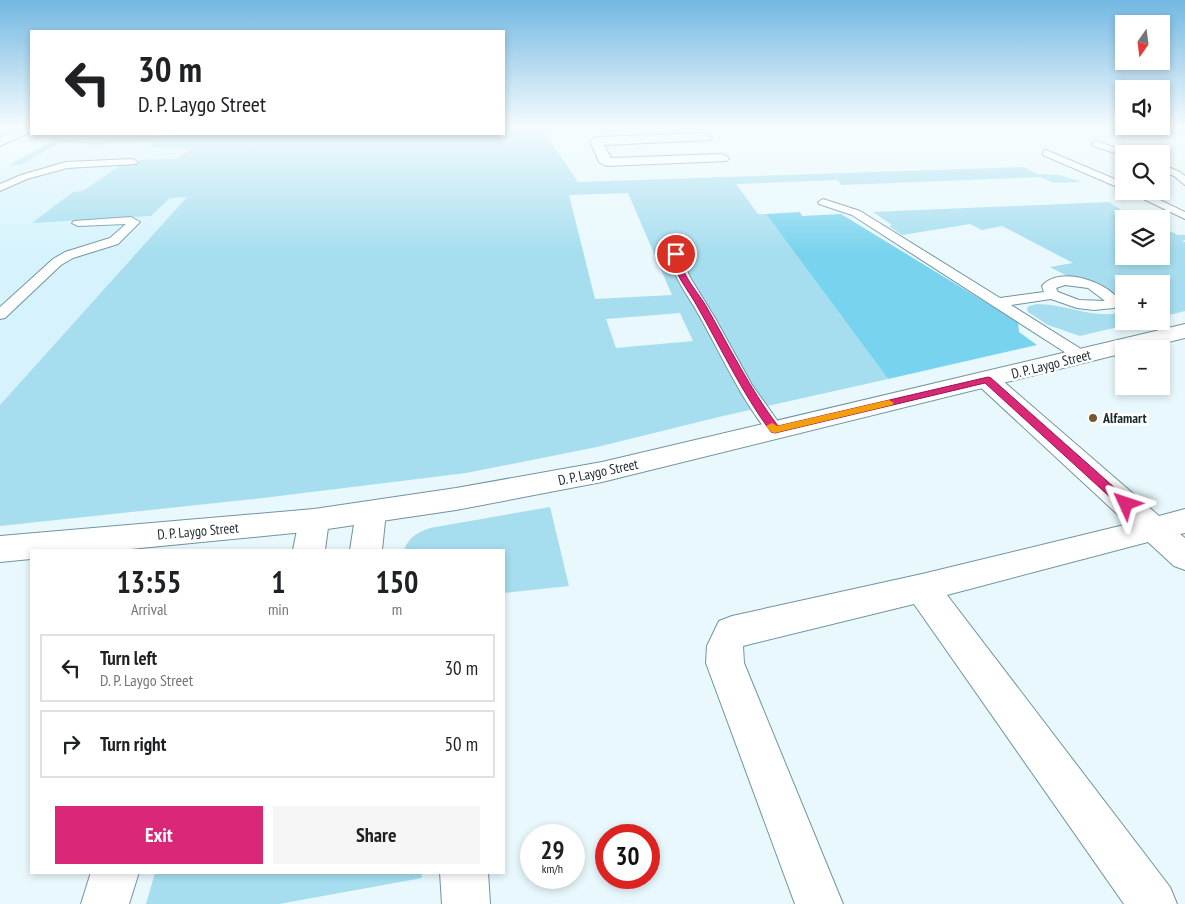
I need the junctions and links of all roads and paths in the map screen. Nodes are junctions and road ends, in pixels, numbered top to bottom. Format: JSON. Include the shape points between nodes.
{"nodes":[{"id":1,"x":51,"y":169,"type":"edge"},
{"id":2,"x":1083,"y":169,"type":"edge"},
{"id":3,"x":1170,"y":171,"type":"edge"},
{"id":4,"x":1185,"y":182,"type":"edge"},
{"id":5,"x":1115,"y":183,"type":"edge"},
{"id":6,"x":0,"y":188,"type":"edge"},
{"id":7,"x":1149,"y":200,"type":"edge"},
{"id":8,"x":822,"y":202,"type":"dead end"},
{"id":9,"x":1185,"y":216,"type":"edge"},
{"id":10,"x":78,"y":223,"type":"dead end"},
{"id":11,"x":676,"y":254,"type":"dead end"},
{"id":12,"x":1052,"y":295,"type":"dead end"},
{"id":13,"x":998,"y":303,"type":"junction"},
{"id":14,"x":0,"y":314,"type":"edge"},
{"id":15,"x":1185,"y":331,"type":"edge"},
{"id":16,"x":1082,"y":356,"type":"junction"},
{"id":17,"x":988,"y":380,"type":"junction"},
{"id":18,"x":775,"y":430,"type":"junction"},
{"id":19,"x":370,"y":512,"type":"junction"},
{"id":20,"x":314,"y":520,"type":"junction"},
{"id":21,"x":1170,"y":525,"type":"edge"},
{"id":22,"x":0,"y":549,"type":"edge"},
{"id":23,"x":308,"y":549,"type":"edge"},
{"id":24,"x":366,"y":549,"type":"edge"},
{"id":25,"x":1185,"y":557,"type":"edge"},
{"id":26,"x":922,"y":588,"type":"junction"},
{"id":27,"x":114,"y":874,"type":"edge"},
{"id":28,"x":464,"y":874,"type":"edge"},
{"id":29,"x":106,"y":904,"type":"edge"},
{"id":30,"x":466,"y":904,"type":"edge"},
{"id":31,"x":819,"y":904,"type":"edge"},
{"id":32,"x":1153,"y":904,"type":"edge"}],
"edges":[{"from":1,"to":6,"type":"lane"},
{"from":2,"to":5,"type":"lane"},
{"from":3,"to":4,"type":"lane"},
{"from":7,"to":9,"type":"lane"},
{"from":8,"to":13,"type":"lane","via":[[856,214]]},
{"from":10,"to":14,"type":"lane","via":[[134,222],[114,241],[57,262]]},
{"from":11,"to":18,"type":"lane","via":[[683,279],[699,300],[759,408]]},
{"from":12,"to":13,"type":"lane"},
{"from":13,"to":16,"type":"lane"},
{"from":15,"to":16,"type":"street","name":"D. P. Laygo Street"},
{"from":16,"to":17,"type":"street","name":"D. P. Laygo Street"},
{"from":17,"to":18,"type":"street","name":"D. P. Laygo Street"},
{"from":17,"to":21,"type":"street"},
{"from":18,"to":19,"type":"street","name":"D. P. Laygo Street","via":[[592,474]]},
{"from":19,"to":20,"type":"street","name":"D. P. Laygo Street"},
{"from":19,"to":24,"type":"street"},
{"from":20,"to":22,"type":"street","name":"D. P. Laygo Street"},
{"from":20,"to":23,"type":"street"},
{"from":21,"to":25,"type":"street"},
{"from":21,"to":26,"type":"street"},
{"from":26,"to":31,"type":"street","via":[[732,632],[725,646],[725,663]]},
{"from":26,"to":32,"type":"street"},
{"from":27,"to":29,"type":"street"},
{"from":28,"to":30,"type":"street"}]}
